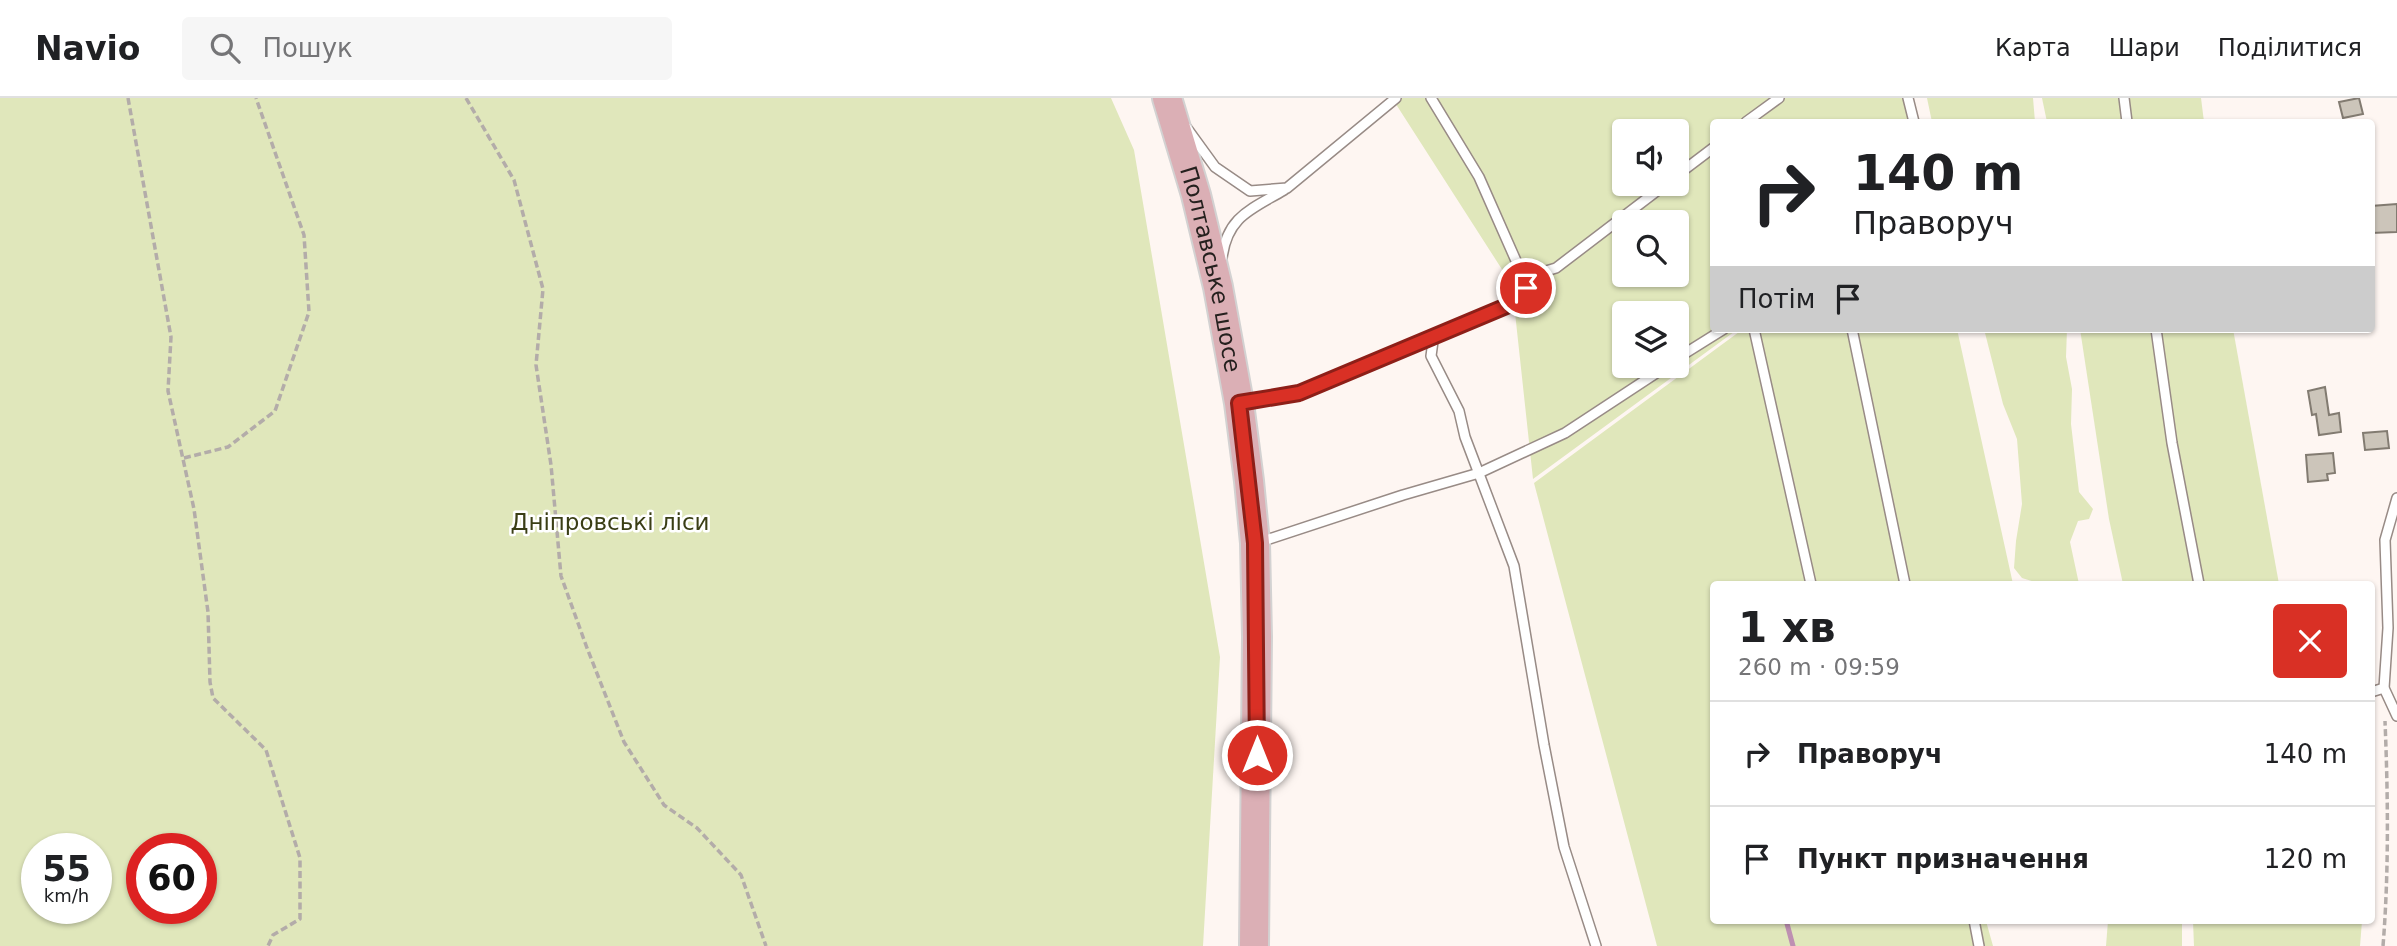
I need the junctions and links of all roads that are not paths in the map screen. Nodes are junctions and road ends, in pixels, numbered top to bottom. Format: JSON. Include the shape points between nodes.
{"nodes":[{"id":1,"x":1396,"y":98,"type":"edge"},
{"id":2,"x":1431,"y":98,"type":"edge"},
{"id":3,"x":1779,"y":98,"type":"edge"},
{"id":4,"x":1908,"y":98,"type":"edge"},
{"id":5,"x":2124,"y":98,"type":"edge"},
{"id":6,"x":1168,"y":101,"type":"edge"},
{"id":7,"x":1750,"y":119,"type":"edge"},
{"id":8,"x":1913,"y":119,"type":"edge"},
{"id":9,"x":2127,"y":119,"type":"edge"},
{"id":10,"x":1710,"y":150,"type":"edge"},
{"id":11,"x":1689,"y":166,"type":"edge"},
{"id":12,"x":1287,"y":188,"type":"junction"},
{"id":13,"x":1650,"y":196,"type":"edge"},
{"id":14,"x":1536,"y":274,"type":"junction"},
{"id":15,"x":1218,"y":287,"type":"junction"},
{"id":16,"x":1718,"y":333,"type":"edge"},
{"id":17,"x":1755,"y":333,"type":"edge"},
{"id":18,"x":1853,"y":333,"type":"edge"},
{"id":19,"x":2157,"y":333,"type":"edge"},
{"id":20,"x":1434,"y":334,"type":"junction"},
{"id":21,"x":1689,"y":351,"type":"edge"},
{"id":22,"x":1649,"y":378,"type":"edge"},
{"id":23,"x":1239,"y":403,"type":"junction"},
{"id":24,"x":1479,"y":473,"type":"junction"},
{"id":25,"x":2397,"y":498,"type":"edge"},
{"id":26,"x":1255,"y":543,"type":"junction"},
{"id":27,"x":1810,"y":581,"type":"edge"},
{"id":28,"x":1904,"y":581,"type":"edge"},
{"id":29,"x":2198,"y":581,"type":"edge"},
{"id":30,"x":2384,"y":688,"type":"junction"},
{"id":31,"x":2375,"y":691,"type":"edge"},
{"id":32,"x":2397,"y":716,"type":"edge"},
{"id":33,"x":1975,"y":924,"type":"edge"},
{"id":34,"x":1254,"y":946,"type":"edge"},
{"id":35,"x":1596,"y":946,"type":"edge"},
{"id":36,"x":1979,"y":946,"type":"edge"}],
"edges":[{"from":1,"to":12,"type":"lane"},
{"from":2,"to":14,"type":"lane","via":[[1479,177],[1517,263]]},
{"from":3,"to":7,"type":"lane"},
{"from":4,"to":8,"type":"lane"},
{"from":5,"to":9,"type":"lane"},
{"from":6,"to":12,"type":"lane","via":[[1215,167],[1250,191]]},
{"from":6,"to":15,"type":"main road","name":"Полтавське шосе"},
{"from":10,"to":11,"type":"lane"},
{"from":12,"to":15,"type":"lane","via":[[1239,218],[1224,240]]},
{"from":13,"to":14,"type":"lane","via":[[1556,268]]},
{"from":14,"to":20,"type":"lane","via":[[1516,302]]},
{"from":15,"to":23,"type":"main road","name":"Полтавське шосе"},
{"from":16,"to":21,"type":"lane"},
{"from":17,"to":27,"type":"lane"},
{"from":18,"to":28,"type":"lane"},
{"from":19,"to":29,"type":"lane"},
{"from":20,"to":23,"type":"lane","via":[[1299,393]]},
{"from":20,"to":24,"type":"lane","via":[[1431,356],[1460,411]]},
{"from":22,"to":24,"type":"lane","via":[[1565,433]]},
{"from":23,"to":26,"type":"main road","name":"Полтавське шосе"},
{"from":24,"to":26,"type":"lane"},
{"from":24,"to":35,"type":"lane","via":[[1514,566],[1564,847]]},
{"from":25,"to":30,"type":"lane","via":[[2385,540],[2388,628]]},
{"from":26,"to":34,"type":"main road","name":"Полтавське шосе"},
{"from":30,"to":31,"type":"lane"},
{"from":30,"to":32,"type":"lane"},
{"from":33,"to":36,"type":"lane"}]}
